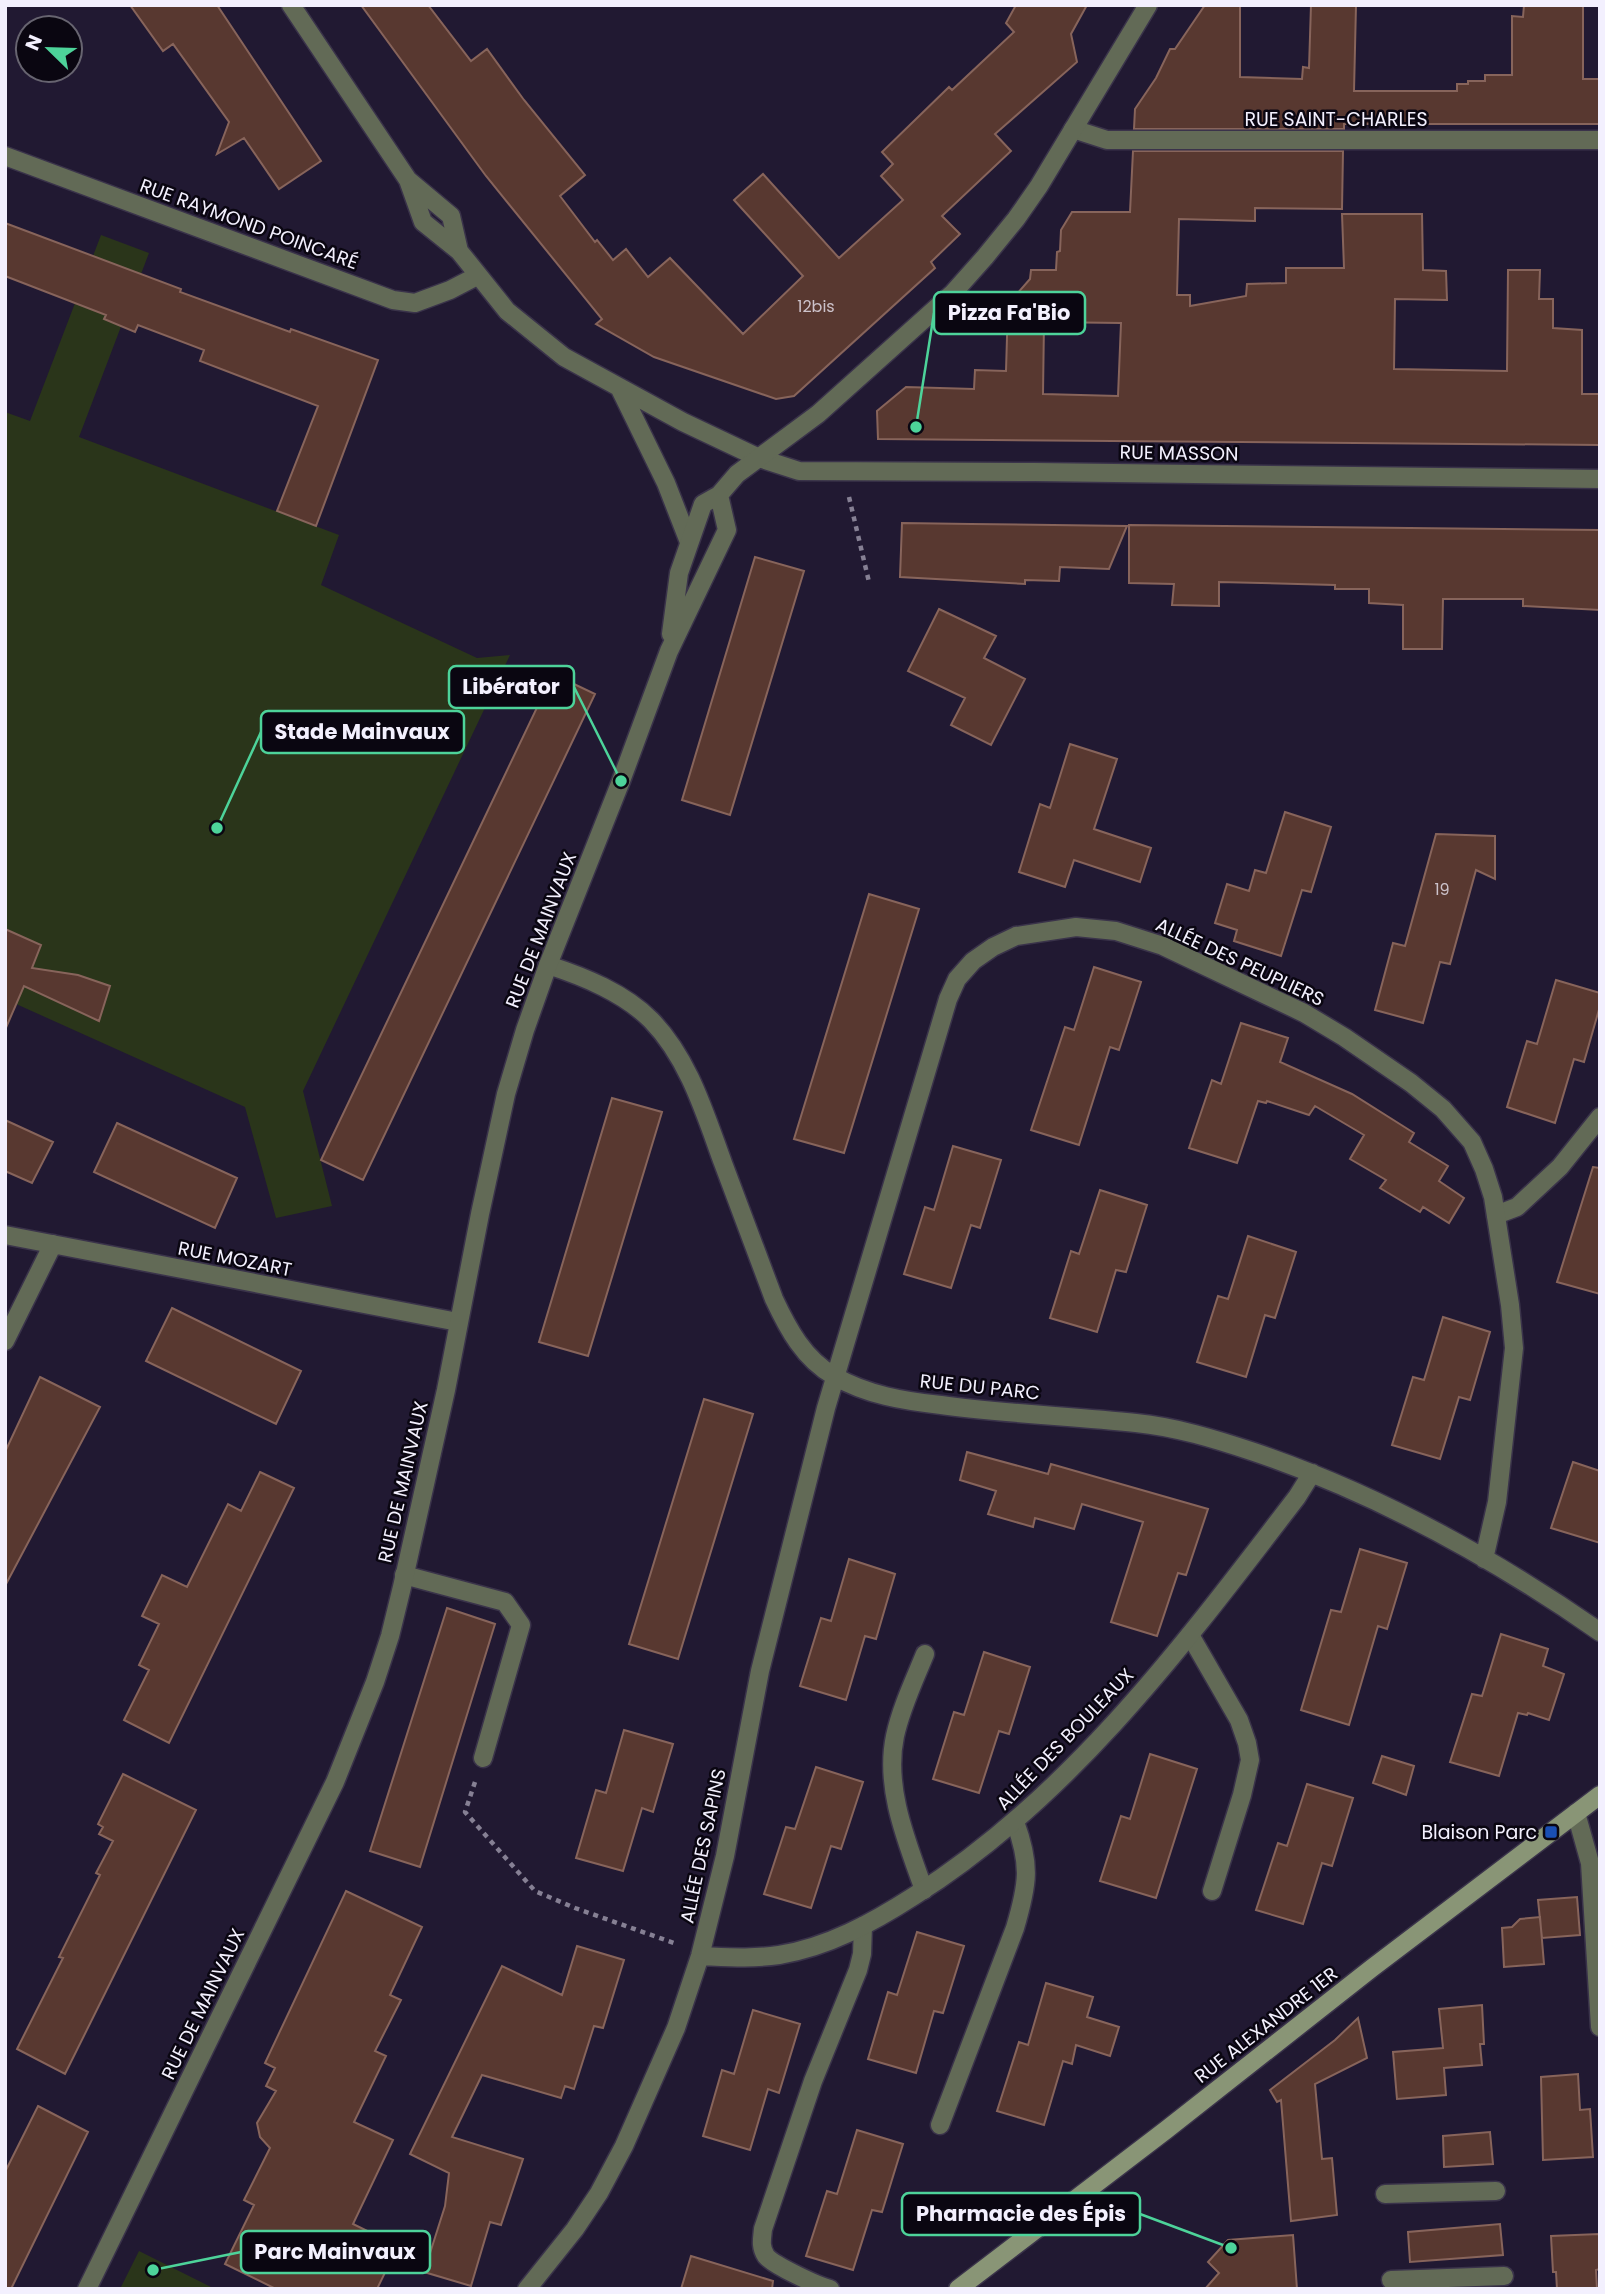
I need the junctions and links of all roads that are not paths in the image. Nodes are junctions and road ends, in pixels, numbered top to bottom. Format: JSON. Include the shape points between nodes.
{"nodes":[{"id":1,"x":291,"y":5,"type":"edge"},
{"id":2,"x":1149,"y":5,"type":"edge"},
{"id":3,"x":1073,"y":129,"type":"junction"},
{"id":4,"x":1600,"y":140,"type":"edge"},
{"id":5,"x":5,"y":156,"type":"edge"},
{"id":6,"x":477,"y":276,"type":"junction"},
{"id":7,"x":621,"y":389,"type":"junction"},
{"id":8,"x":759,"y":458,"type":"junction"},
{"id":9,"x":1600,"y":479,"type":"edge"},
{"id":10,"x":719,"y":495,"type":"junction"},
{"id":11,"x":689,"y":542,"type":"junction"},
{"id":12,"x":669,"y":652,"type":"junction"},
{"id":13,"x":548,"y":965,"type":"junction"},
{"id":14,"x":1600,"y":1117,"type":"edge"},
{"id":15,"x":1496,"y":1215,"type":"junction"},
{"id":16,"x":5,"y":1234,"type":"edge"},
{"id":17,"x":52,"y":1244,"type":"junction"},
{"id":18,"x":458,"y":1322,"type":"junction"},
{"id":19,"x":5,"y":1341,"type":"edge"},
{"id":20,"x":835,"y":1377,"type":"junction"},
{"id":21,"x":1312,"y":1473,"type":"junction"},
{"id":22,"x":1484,"y":1559,"type":"junction"},
{"id":23,"x":404,"y":1575,"type":"junction"},
{"id":24,"x":1600,"y":1632,"type":"edge"},
{"id":25,"x":1190,"y":1635,"type":"junction"},
{"id":26,"x":925,"y":1654,"type":"dead end"},
{"id":27,"x":483,"y":1758,"type":"road end"},
{"id":28,"x":1600,"y":1795,"type":"edge"},
{"id":29,"x":1576,"y":1813,"type":"junction"},
{"id":30,"x":1015,"y":1822,"type":"junction"},
{"id":31,"x":924,"y":1890,"type":"junction"},
{"id":32,"x":1212,"y":1891,"type":"dead end"},
{"id":33,"x":863,"y":1926,"type":"junction"},
{"id":34,"x":700,"y":1956,"type":"junction"},
{"id":35,"x":1600,"y":2027,"type":"edge"},
{"id":36,"x":940,"y":2124,"type":"dead end"},
{"id":37,"x":1496,"y":2191,"type":"dead end"},
{"id":38,"x":1385,"y":2194,"type":"dead end"},
{"id":39,"x":1504,"y":2276,"type":"dead end"},
{"id":40,"x":1391,"y":2280,"type":"dead end"},
{"id":41,"x":87,"y":2289,"type":"edge"},
{"id":42,"x":527,"y":2289,"type":"edge"},
{"id":43,"x":830,"y":2289,"type":"edge"},
{"id":44,"x":958,"y":2289,"type":"edge"}],
"edges":[{"from":1,"to":6,"type":"street","name":"RUE MASSON","via":[[408,180],[423,222],[459,251]]},
{"from":2,"to":3,"type":"street","name":"RUE DE MAINVAUX"},
{"from":3,"to":4,"type":"street","name":"RUE SAINT-CHARLES","via":[[1107,140]]},
{"from":3,"to":8,"type":"street","name":"RUE DE MAINVAUX","via":[[1016,219],[953,293],[818,414]]},
{"from":5,"to":6,"type":"street","name":"RUE RAYMOND POINCARÉ","via":[[393,300],[415,303]]},
{"from":6,"to":7,"type":"street","name":"RUE MASSON","via":[[515,318],[564,357]]},
{"from":7,"to":8,"type":"street","name":"RUE MASSON"},
{"from":7,"to":11,"type":"street"},
{"from":8,"to":9,"type":"street","name":"RUE MASSON","via":[[799,471]]},
{"from":8,"to":10,"type":"street","name":"RUE DE MAINVAUX"},
{"from":10,"to":11,"type":"street","name":"RUE DE MAINVAUX","via":[[703,503]]},
{"from":10,"to":12,"type":"street","name":"RUE DE MAINVAUX","via":[[727,530]]},
{"from":11,"to":12,"type":"street","name":"RUE DE MAINVAUX","via":[[678,573]]},
{"from":12,"to":13,"type":"street","name":"RUE DE MAINVAUX"},
{"from":13,"to":18,"type":"street","name":"RUE DE MAINVAUX","via":[[506,1094]]},
{"from":13,"to":20,"type":"street","name":"RUE DU PARC","via":[[627,1001],[652,1021],[669,1043],[694,1087],[784,1321],[806,1354]]},
{"from":14,"to":15,"type":"street","via":[[1560,1167],[1517,1207]]},
{"from":15,"to":20,"type":"street","name":"ALLÉE DES PEUPLIERS","via":[[1472,1142],[1443,1109],[1304,1013],[1163,946],[1116,932],[1076,926],[1016,936],[973,961],[948,999]]},
{"from":15,"to":22,"type":"street","name":"ALLÉE DES PEUPLIERS","via":[[1514,1349],[1497,1502]]},
{"from":16,"to":17,"type":"street","name":"RUE MOZART"},
{"from":17,"to":18,"type":"street","name":"RUE MOZART"},
{"from":17,"to":19,"type":"street"},
{"from":18,"to":23,"type":"street","name":"RUE DE MAINVAUX"},
{"from":20,"to":21,"type":"street","name":"RUE DU PARC","via":[[879,1395],[913,1402],[1137,1423],[1199,1434]]},
{"from":20,"to":34,"type":"street","name":"ALLÉE DES SAPINS","via":[[760,1671],[725,1856]]},
{"from":21,"to":22,"type":"street","name":"RUE DU PARC","via":[[1390,1508]]},
{"from":21,"to":25,"type":"street","name":"ALLÉE DES BOULEAUX"},
{"from":22,"to":24,"type":"street","name":"RUE DU PARC"},
{"from":23,"to":27,"type":"street","via":[[505,1602],[521,1625]]},
{"from":23,"to":41,"type":"street","name":"RUE DE MAINVAUX","via":[[375,1682],[335,1782]]},
{"from":25,"to":30,"type":"street","name":"ALLÉE DES BOULEAUX","via":[[1094,1744]]},
{"from":25,"to":32,"type":"street","via":[[1239,1720],[1250,1760]]},
{"from":26,"to":31,"type":"street","via":[[900,1718],[892,1762],[903,1833]]},
{"from":28,"to":29,"type":"main road","name":"RUE ALEXANDRE 1ER"},
{"from":29,"to":35,"type":"street","via":[[1590,1863]]},
{"from":29,"to":44,"type":"main road","name":"RUE ALEXANDRE 1ER"},
{"from":30,"to":31,"type":"street","name":"ALLÉE DES BOULEAUX"},
{"from":30,"to":36,"type":"street","via":[[1027,1871],[1023,1901]]},
{"from":31,"to":33,"type":"street","name":"ALLÉE DES BOULEAUX"},
{"from":33,"to":34,"type":"street","name":"ALLÉE DES BOULEAUX","via":[[780,1955],[749,1959]]},
{"from":33,"to":43,"type":"street","via":[[858,1970],[813,2081],[761,2245],[768,2258]]},
{"from":34,"to":42,"type":"street","name":"ALLÉE DES SAPINS","via":[[676,2028],[624,2146],[581,2220]]},
{"from":37,"to":38,"type":"street"},
{"from":39,"to":40,"type":"street"}]}
